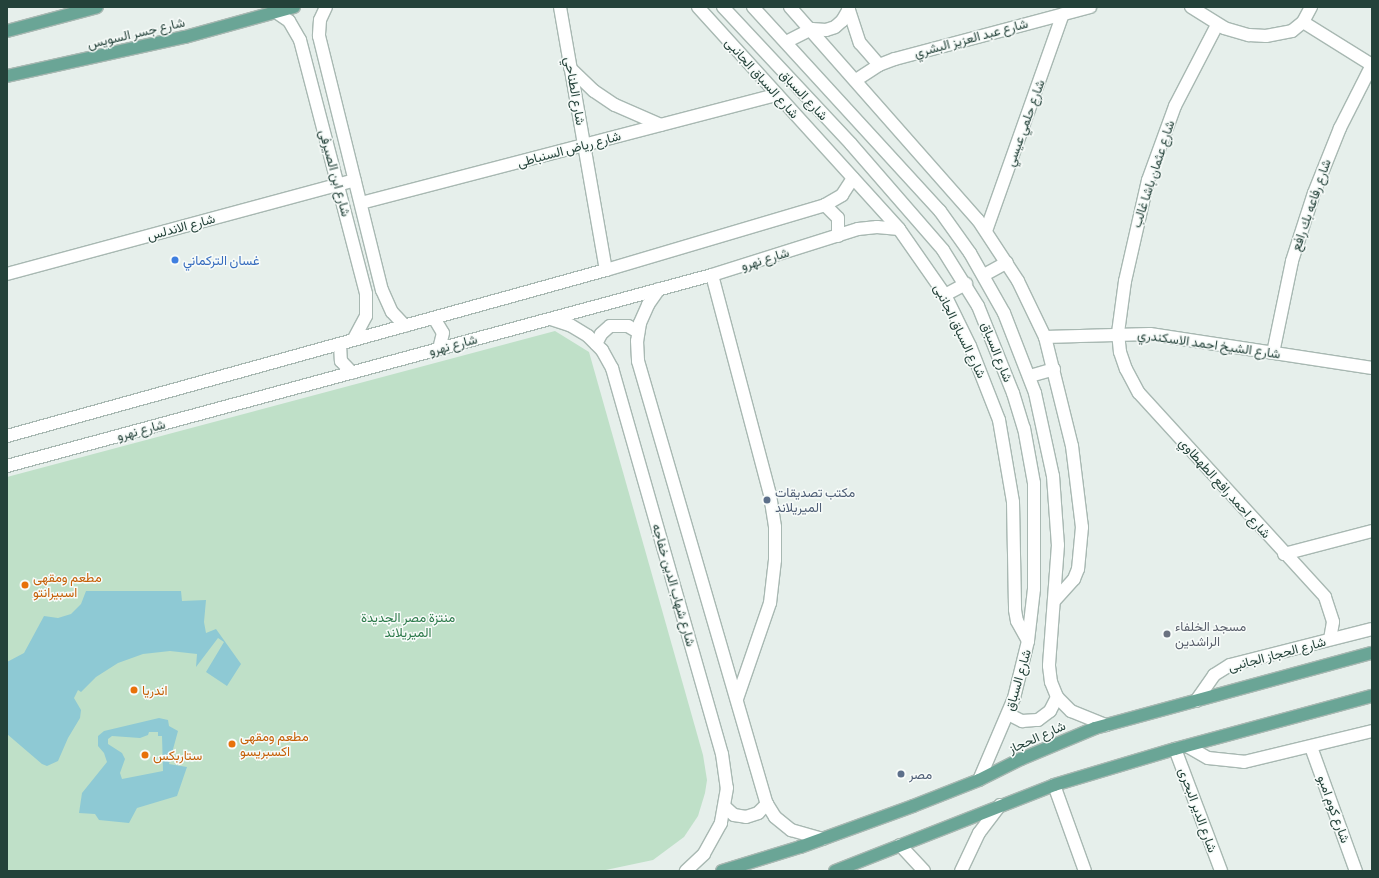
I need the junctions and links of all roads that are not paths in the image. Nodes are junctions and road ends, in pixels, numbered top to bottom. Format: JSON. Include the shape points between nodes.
{"nodes":[{"id":1,"x":97,"y":7,"type":"edge"},
{"id":2,"x":294,"y":7,"type":"edge"},
{"id":3,"x":326,"y":7,"type":"edge"},
{"id":4,"x":560,"y":7,"type":"edge"},
{"id":5,"x":698,"y":7,"type":"edge"},
{"id":6,"x":723,"y":7,"type":"edge"},
{"id":7,"x":752,"y":7,"type":"edge"},
{"id":8,"x":790,"y":7,"type":"edge"},
{"id":9,"x":1090,"y":7,"type":"edge"},
{"id":10,"x":1191,"y":7,"type":"edge"},
{"id":11,"x":1311,"y":7,"type":"edge"},
{"id":12,"x":848,"y":8,"type":"edge"},
{"id":13,"x":70,"y":11,"type":"edge"},
{"id":14,"x":276,"y":12,"type":"junction"},
{"id":15,"x":1063,"y":14,"type":"junction"},
{"id":16,"x":1303,"y":22,"type":"junction"},
{"id":17,"x":1217,"y":25,"type":"junction"},
{"id":18,"x":812,"y":29,"type":"junction"},
{"id":19,"x":7,"y":31,"type":"edge"},
{"id":20,"x":786,"y":42,"type":"junction"},
{"id":21,"x":879,"y":65,"type":"junction"},
{"id":22,"x":1372,"y":65,"type":"edge"},
{"id":23,"x":570,"y":68,"type":"junction"},
{"id":24,"x":7,"y":76,"type":"edge"},
{"id":25,"x":856,"y":80,"type":"junction"},
{"id":26,"x":777,"y":95,"type":"junction"},
{"id":27,"x":661,"y":125,"type":"junction"},
{"id":28,"x":851,"y":144,"type":"junction"},
{"id":29,"x":584,"y":145,"type":"junction"},
{"id":30,"x":835,"y":158,"type":"junction"},
{"id":31,"x":852,"y":178,"type":"junction"},
{"id":32,"x":355,"y":180,"type":"junction"},
{"id":33,"x":338,"y":185,"type":"junction"},
{"id":34,"x":361,"y":203,"type":"junction"},
{"id":35,"x":825,"y":205,"type":"junction"},
{"id":36,"x":899,"y":229,"type":"junction"},
{"id":37,"x":986,"y":231,"type":"junction"},
{"id":38,"x":838,"y":236,"type":"junction"},
{"id":39,"x":1007,"y":262,"type":"junction"},
{"id":40,"x":606,"y":270,"type":"junction"},
{"id":41,"x":7,"y":274,"type":"edge"},
{"id":42,"x":712,"y":275,"type":"junction"},
{"id":43,"x":984,"y":275,"type":"junction"},
{"id":44,"x":966,"y":284,"type":"junction"},
{"id":45,"x":659,"y":289,"type":"junction"},
{"id":46,"x":945,"y":295,"type":"junction"},
{"id":47,"x":434,"y":318,"type":"junction"},
{"id":48,"x":551,"y":319,"type":"junction"},
{"id":49,"x":405,"y":326,"type":"junction"},
{"id":50,"x":638,"y":332,"type":"junction"},
{"id":51,"x":1118,"y":333,"type":"junction"},
{"id":52,"x":1045,"y":337,"type":"junction"},
{"id":53,"x":353,"y":340,"type":"junction"},
{"id":54,"x":340,"y":344,"type":"junction"},
{"id":55,"x":596,"y":344,"type":"junction"},
{"id":56,"x":439,"y":349,"type":"junction"},
{"id":57,"x":1273,"y":353,"type":"junction"},
{"id":58,"x":1372,"y":368,"type":"edge"},
{"id":59,"x":1054,"y":369,"type":"junction"},
{"id":60,"x":352,"y":373,"type":"junction"},
{"id":61,"x":1030,"y":376,"type":"junction"},
{"id":62,"x":7,"y":436,"type":"edge"},
{"id":63,"x":7,"y":466,"type":"edge"},
{"id":64,"x":1372,"y":531,"type":"edge"},
{"id":65,"x":1284,"y":554,"type":"junction"},
{"id":66,"x":1056,"y":600,"type":"junction"},
{"id":67,"x":1372,"y":629,"type":"edge"},
{"id":68,"x":1330,"y":639,"type":"junction"},
{"id":69,"x":1028,"y":641,"type":"junction"},
{"id":70,"x":1372,"y":652,"type":"edge"},
{"id":71,"x":1372,"y":696,"type":"edge"},
{"id":72,"x":1057,"y":697,"type":"junction"},
{"id":73,"x":737,"y":700,"type":"junction"},
{"id":74,"x":1196,"y":701,"type":"junction"},
{"id":75,"x":1008,"y":714,"type":"junction"},
{"id":76,"x":1106,"y":725,"type":"junction"},
{"id":77,"x":1372,"y":731,"type":"edge"},
{"id":78,"x":1181,"y":747,"type":"junction"},
{"id":79,"x":1311,"y":747,"type":"junction"},
{"id":80,"x":980,"y":780,"type":"junction"},
{"id":81,"x":1054,"y":785,"type":"junction"},
{"id":82,"x":767,"y":804,"type":"junction"},
{"id":83,"x":1000,"y":805,"type":"junction"},
{"id":84,"x":725,"y":808,"type":"junction"},
{"id":85,"x":823,"y":839,"type":"junction"},
{"id":86,"x":900,"y":844,"type":"junction"},
{"id":87,"x":686,"y":871,"type":"edge"},
{"id":88,"x":722,"y":871,"type":"edge"},
{"id":89,"x":834,"y":871,"type":"edge"},
{"id":90,"x":924,"y":871,"type":"edge"},
{"id":91,"x":961,"y":871,"type":"edge"},
{"id":92,"x":1086,"y":871,"type":"edge"},
{"id":93,"x":1221,"y":871,"type":"edge"},
{"id":94,"x":1356,"y":871,"type":"edge"}],
"edges":[{"from":1,"to":13,"type":"main road"},
{"from":2,"to":14,"type":"main road","name":"شارع جسر السويس"},
{"from":3,"to":32,"type":"street","name":"شارع ابن الصيرفى","via":[[320,20],[319,36]]},
{"from":4,"to":23,"type":"street","name":"شارع الطناحي"},
{"from":5,"to":26,"type":"street","name":"شارع السباق الجانبى"},
{"from":6,"to":28,"type":"street","name":"شارع السباق"},
{"from":7,"to":20,"type":"street","name":"شارع السباق"},
{"from":8,"to":18,"type":"street"},
{"from":9,"to":15,"type":"street","name":"شارع عبد العزيز البشري"},
{"from":10,"to":17,"type":"street"},
{"from":11,"to":16,"type":"street"},
{"from":12,"to":18,"type":"street","via":[[842,21],[835,26]]},
{"from":12,"to":21,"type":"street","via":[[860,43]]},
{"from":13,"to":19,"type":"main road"},
{"from":14,"to":24,"type":"main road","name":"شارع جسر السويس","via":[[185,37]]},
{"from":14,"to":33,"type":"street","name":"شارع ابن الصيرفى","via":[[289,21],[298,35]]},
{"from":15,"to":21,"type":"street","name":"شارع عبد العزيز البشري"},
{"from":15,"to":37,"type":"street","name":"شارع حلمي عيسي"},
{"from":16,"to":17,"type":"street","via":[[1285,34],[1266,36],[1240,33]]},
{"from":16,"to":22,"type":"street"},
{"from":17,"to":51,"type":"street","name":"شارع عثمان باشا غالب","via":[[1181,94],[1148,180],[1127,268]]},
{"from":18,"to":20,"type":"street"},
{"from":18,"to":25,"type":"street"},
{"from":20,"to":43,"type":"street","name":"شارع السباق","via":[[929,198],[961,239]]},
{"from":21,"to":25,"type":"street","name":"شارع عبد العزيز البشري"},
{"from":22,"to":57,"type":"street","name":"شارع رفاعه بك رافع","via":[[1340,128],[1314,193],[1290,268]]},
{"from":23,"to":27,"type":"street","via":[[612,103]]},
{"from":23,"to":29,"type":"street","name":"شارع الطناحي"},
{"from":25,"to":37,"type":"street"},
{"from":26,"to":27,"type":"street","name":"شارع رياض السنباطى"},
{"from":26,"to":30,"type":"street","name":"شارع السباق الجانبى"},
{"from":27,"to":29,"type":"street","name":"شارع رياض السنباطى"},
{"from":28,"to":30,"type":"street"},
{"from":28,"to":44,"type":"street","name":"شارع السباق","via":[[935,239]]},
{"from":29,"to":34,"type":"street","name":"شارع رياض السنباطى"},
{"from":29,"to":40,"type":"street","name":"شارع الطناحي"},
{"from":30,"to":31,"type":"street","name":"شارع السباق الجانبى"},
{"from":31,"to":35,"type":"street","via":[[842,195]]},
{"from":31,"to":36,"type":"street","name":"شارع السباق الجانبى"},
{"from":32,"to":33,"type":"street","name":"شارع الاندلس"},
{"from":32,"to":34,"type":"street","name":"شارع ابن الصيرفى"},
{"from":33,"to":41,"type":"street","name":"شارع الاندلس"},
{"from":33,"to":53,"type":"street","name":"شارع ابن الصيرفى","via":[[367,300],[364,322]]},
{"from":34,"to":49,"type":"street","name":"شارع ابن الصيرفى","via":[[385,299],[392,312]]},
{"from":35,"to":38,"type":"street","via":[[838,218]]},
{"from":35,"to":40,"type":"street"},
{"from":36,"to":38,"type":"street","name":"شارع نهرو","via":[[865,228]]},
{"from":36,"to":46,"type":"street","name":"شارع السباق الجانبى"},
{"from":37,"to":39,"type":"street"},
{"from":38,"to":42,"type":"street","name":"شارع نهرو"},
{"from":39,"to":43,"type":"street"},
{"from":39,"to":52,"type":"street"},
{"from":40,"to":47,"type":"street"},
{"from":42,"to":45,"type":"street","name":"شارع نهرو"},
{"from":42,"to":73,"type":"street","via":[[770,495],[775,527],[775,560],[770,603]]},
{"from":43,"to":61,"type":"street","name":"شارع السباق","via":[[1011,328]]},
{"from":44,"to":46,"type":"street"},
{"from":44,"to":69,"type":"street","name":"شارع السباق","via":[[1007,375],[1032,465],[1036,505],[1036,569]]},
{"from":45,"to":48,"type":"street","name":"شارع نهرو"},
{"from":45,"to":50,"type":"street","via":[[648,305]]},
{"from":46,"to":69,"type":"street","name":"شارع السباق الجانبى","via":[[970,346],[999,420],[1012,502],[1015,610],[1017,621]]},
{"from":47,"to":49,"type":"street"},
{"from":47,"to":56,"type":"street","via":[[442,333]]},
{"from":48,"to":55,"type":"street","name":"شارع شهاب الدين خفاجه","via":[[579,330]]},
{"from":48,"to":56,"type":"street","name":"شارع نهرو"},
{"from":49,"to":53,"type":"street"},
{"from":50,"to":55,"type":"street","via":[[628,326],[610,326],[601,334]]},
{"from":50,"to":73,"type":"street","via":[[640,370]]},
{"from":51,"to":52,"type":"street","name":"شارع الشيخ احمد الاسكندري"},
{"from":51,"to":57,"type":"street","name":"شارع الشيخ احمد الاسكندري","via":[[1150,334]]},
{"from":51,"to":65,"type":"street","name":"شارع احمد رافع الطهطاوي","via":[[1123,361],[1140,393]]},
{"from":52,"to":59,"type":"street"},
{"from":53,"to":54,"type":"street"},
{"from":54,"to":60,"type":"street","via":[[341,360]]},
{"from":54,"to":62,"type":"street"},
{"from":55,"to":84,"type":"street","name":"شارع شهاب الدين خفاجه","via":[[607,359],[615,378],[722,754],[727,788]]},
{"from":56,"to":60,"type":"street","name":"شارع نهرو"},
{"from":57,"to":58,"type":"street","name":"شارع الشيخ احمد الاسكندري"},
{"from":59,"to":61,"type":"street"},
{"from":59,"to":66,"type":"street","via":[[1072,446],[1082,542],[1074,579]]},
{"from":60,"to":63,"type":"street","name":"شارع نهرو"},
{"from":61,"to":66,"type":"street","name":"شارع السباق","via":[[1044,426],[1054,488],[1058,545]]},
{"from":64,"to":65,"type":"street"},
{"from":65,"to":68,"type":"street","name":"شارع احمد رافع الطهطاوي","via":[[1327,601],[1333,622]]},
{"from":66,"to":72,"type":"street","name":"شارع السباق","via":[[1049,666],[1051,682]]},
{"from":67,"to":68,"type":"street","name":"شارع الحجاز الجانبى"},
{"from":68,"to":74,"type":"street","name":"شارع الحجاز الجانبى","via":[[1230,665],[1211,678]]},
{"from":69,"to":75,"type":"street","name":"شارع السباق"},
{"from":70,"to":74,"type":"main road","name":"شارع الحجاز"},
{"from":71,"to":78,"type":"main road"},
{"from":72,"to":75,"type":"street","via":[[1050,711],[1038,720],[1022,721]]},
{"from":72,"to":76,"type":"street","name":"شارع السباق","via":[[1071,711]]},
{"from":73,"to":82,"type":"street"},
{"from":74,"to":76,"type":"main road","name":"شارع الحجاز"},
{"from":75,"to":80,"type":"street","name":"شارع السباق"},
{"from":76,"to":80,"type":"main road","name":"شارع الحجاز","via":[[1021,759]]},
{"from":77,"to":79,"type":"street"},
{"from":78,"to":79,"type":"street","via":[[1208,758],[1237,762],[1258,760]]},
{"from":78,"to":81,"type":"main road"},
{"from":78,"to":93,"type":"street","name":"شارع الدير البحرى"},
{"from":79,"to":94,"type":"street","name":"شارع كوم امبو"},
{"from":80,"to":85,"type":"main road","name":"شارع الحجاز"},
{"from":81,"to":83,"type":"main road"},
{"from":81,"to":92,"type":"street"},
{"from":82,"to":84,"type":"street","via":[[758,813],[746,817],[734,815]]},
{"from":82,"to":85,"type":"street","via":[[775,817],[791,830]]},
{"from":83,"to":86,"type":"main road"},
{"from":83,"to":91,"type":"street","via":[[979,834]]},
{"from":84,"to":87,"type":"street","name":"شارع شهاب الدين خفاجه","via":[[711,844]]},
{"from":85,"to":88,"type":"main road","name":"شارع الحجاز"},
{"from":86,"to":89,"type":"main road"},
{"from":86,"to":90,"type":"street"}]}
